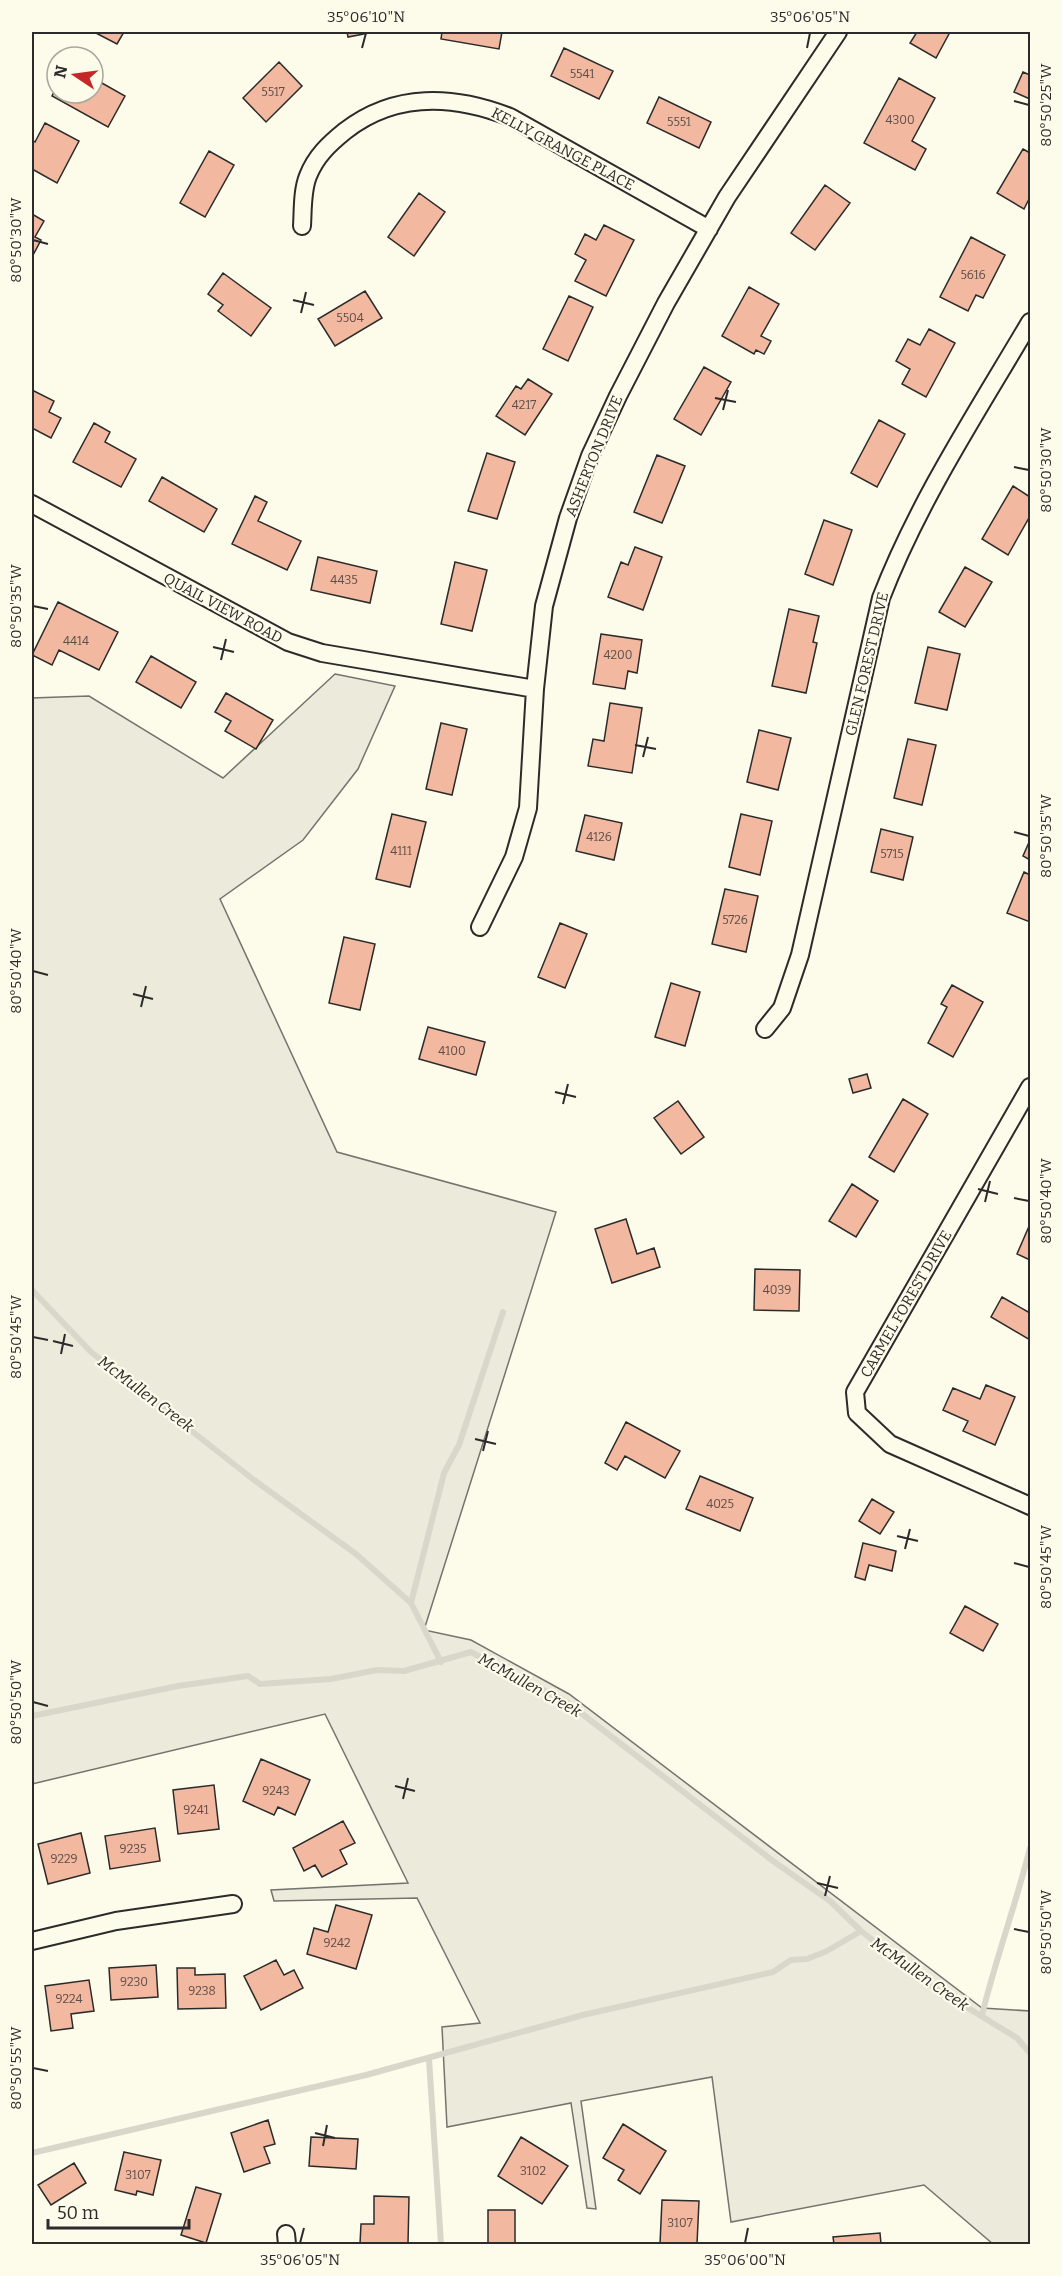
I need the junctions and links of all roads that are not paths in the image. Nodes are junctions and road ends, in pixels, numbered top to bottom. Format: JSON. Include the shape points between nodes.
{"nodes":[{"id":1,"x":838,"y":32,"type":"edge"},
{"id":2,"x":302,"y":226,"type":"dead end"},
{"id":3,"x":709,"y":229,"type":"junction"},
{"id":4,"x":1030,"y":322,"type":"edge"},
{"id":5,"x":32,"y":504,"type":"edge"},
{"id":6,"x":535,"y":689,"type":"junction"},
{"id":7,"x":480,"y":927,"type":"dead end"},
{"id":8,"x":765,"y":1029,"type":"dead end"},
{"id":9,"x":1030,"y":1087,"type":"edge"},
{"id":10,"x":1030,"y":1506,"type":"edge"},
{"id":11,"x":234,"y":1904,"type":"dead end"},
{"id":12,"x":32,"y":1941,"type":"edge"}],
"edges":[{"from":1,"to":3,"type":"street","name":"ASHERTON DRIVE"},
{"from":2,"to":3,"type":"street","name":"KELLY GRANGE PLACE","via":[[307,178],[328,145],[356,122],[381,110],[418,100],[448,100],[510,117]]},
{"from":3,"to":6,"type":"street","name":"ASHERTON DRIVE","via":[[618,396],[590,456],[544,606]]},
{"from":4,"to":8,"type":"street","name":"GLEN FOREST DRIVE","via":[[926,499],[901,546],[881,598],[800,955],[782,1008]]},
{"from":5,"to":6,"type":"street","name":"QUAIL VIEW ROAD","via":[[288,642],[322,653]]},
{"from":6,"to":7,"type":"street","name":"ASHERTON DRIVE","via":[[528,808],[514,857]]},
{"from":9,"to":10,"type":"street","name":"CARMEL FOREST DRIVE","via":[[855,1392],[857,1413],[890,1444]]},
{"from":11,"to":12,"type":"street","via":[[116,1921]]}]}
